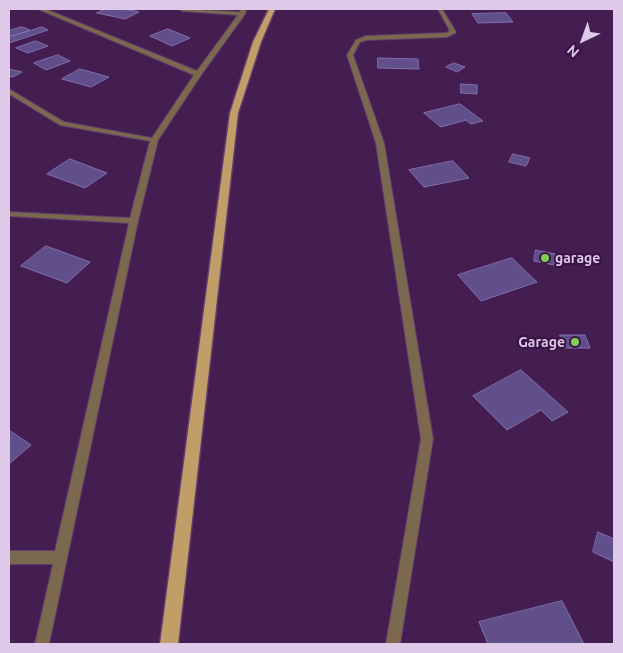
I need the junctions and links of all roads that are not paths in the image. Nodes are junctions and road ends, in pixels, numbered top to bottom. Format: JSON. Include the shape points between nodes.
{"nodes":[{"id":1,"x":41,"y":9,"type":"edge"},
{"id":2,"x":182,"y":9,"type":"edge"},
{"id":3,"x":272,"y":9,"type":"edge"},
{"id":4,"x":440,"y":9,"type":"edge"},
{"id":5,"x":243,"y":12,"type":"edge"},
{"id":6,"x":198,"y":74,"type":"junction"},
{"id":7,"x":9,"y":91,"type":"edge"},
{"id":8,"x":154,"y":140,"type":"junction"},
{"id":9,"x":9,"y":214,"type":"edge"},
{"id":10,"x":134,"y":221,"type":"junction"},
{"id":11,"x":9,"y":557,"type":"edge"},
{"id":12,"x":61,"y":558,"type":"junction"},
{"id":13,"x":42,"y":644,"type":"edge"},
{"id":14,"x":169,"y":644,"type":"edge"},
{"id":15,"x":393,"y":644,"type":"edge"}],
"edges":[{"from":1,"to":6,"type":"street"},
{"from":2,"to":5,"type":"street"},
{"from":3,"to":14,"type":"main road","via":[[257,42],[234,113]]},
{"from":4,"to":15,"type":"street","via":[[453,32],[447,35],[366,38],[358,41],[350,55],[380,143],[427,439]]},
{"from":5,"to":6,"type":"street"},
{"from":6,"to":8,"type":"street"},
{"from":7,"to":8,"type":"street","via":[[62,124]]},
{"from":8,"to":10,"type":"street"},
{"from":9,"to":10,"type":"street"},
{"from":10,"to":12,"type":"street"},
{"from":11,"to":12,"type":"street"},
{"from":12,"to":13,"type":"street"}]}
